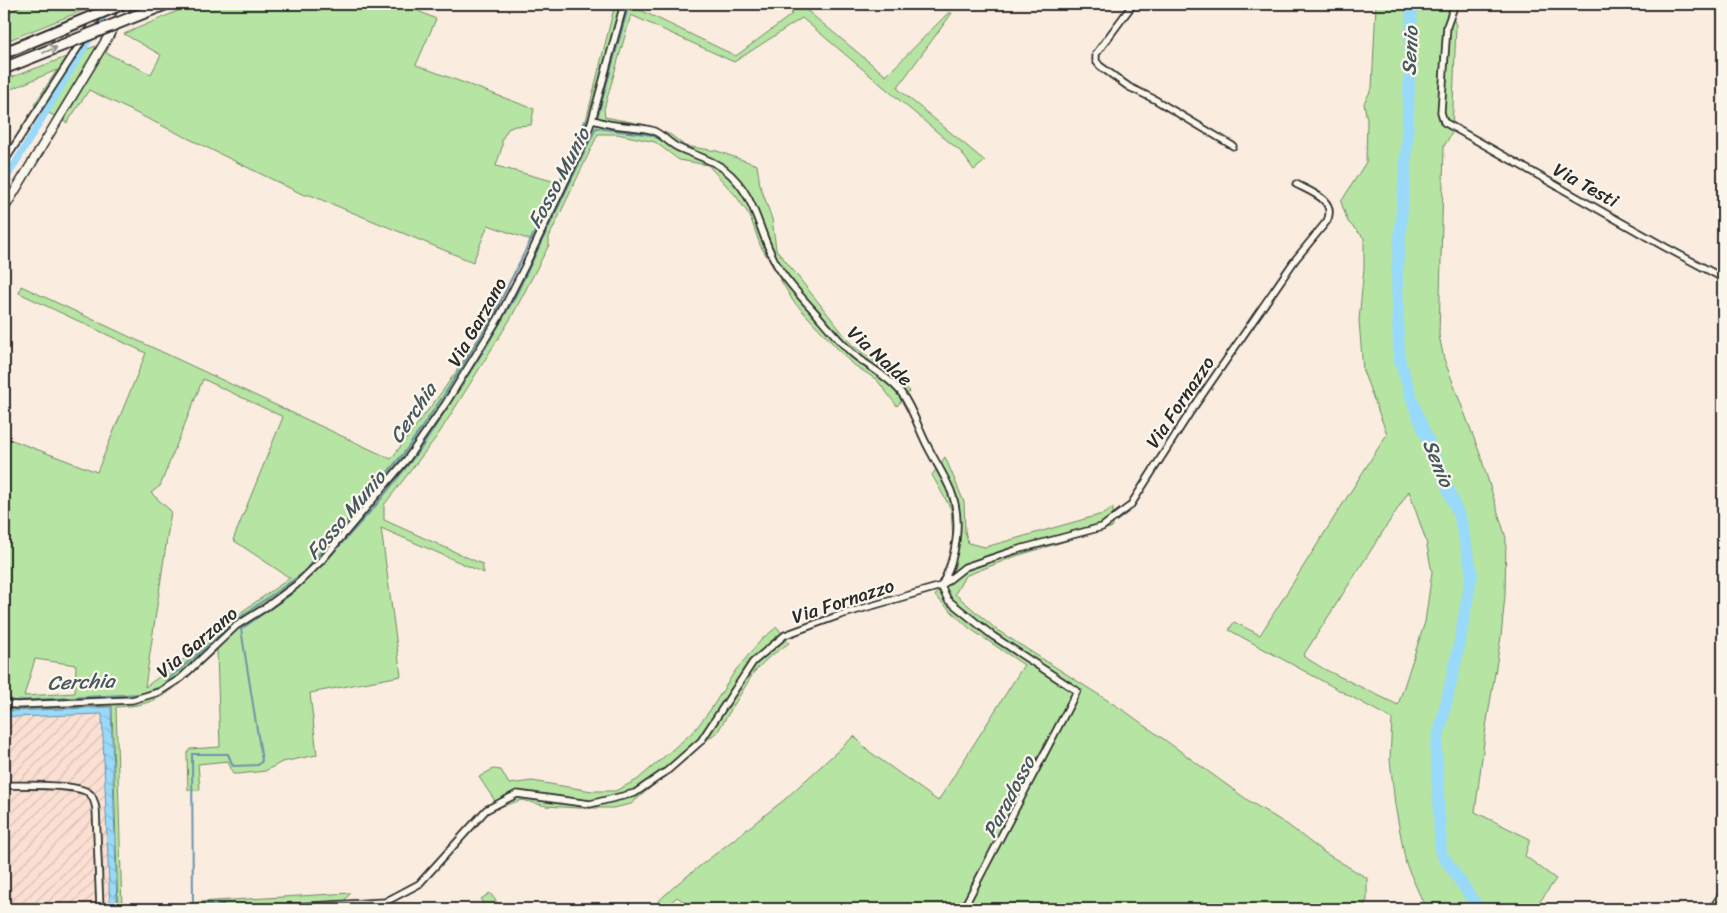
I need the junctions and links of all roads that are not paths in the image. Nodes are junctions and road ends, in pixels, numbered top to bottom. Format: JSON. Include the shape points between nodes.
{"nodes":[{"id":1,"x":106,"y":4,"type":"edge"},
{"id":2,"x":122,"y":4,"type":"edge"},
{"id":3,"x":128,"y":4,"type":"edge"},
{"id":4,"x":166,"y":4,"type":"edge"},
{"id":5,"x":624,"y":4,"type":"edge"},
{"id":6,"x":1133,"y":4,"type":"edge"},
{"id":7,"x":1455,"y":4,"type":"edge"},
{"id":8,"x":4,"y":53,"type":"edge"},
{"id":9,"x":5,"y":68,"type":"dead end"},
{"id":10,"x":592,"y":120,"type":"junction"},
{"id":11,"x":1233,"y":146,"type":"dead end"},
{"id":12,"x":4,"y":162,"type":"edge"},
{"id":13,"x":1296,"y":184,"type":"dead end"},
{"id":14,"x":4,"y":208,"type":"edge"},
{"id":15,"x":1723,"y":278,"type":"edge"},
{"id":16,"x":941,"y":586,"type":"junction"},
{"id":17,"x":4,"y":704,"type":"edge"},
{"id":18,"x":4,"y":785,"type":"edge"},
{"id":19,"x":1723,"y":893,"type":"edge"},
{"id":20,"x":100,"y":909,"type":"edge"},
{"id":21,"x":256,"y":909,"type":"edge"},
{"id":22,"x":963,"y":909,"type":"edge"},
{"id":23,"x":1712,"y":909,"type":"edge"}],
"edges":[{"from":1,"to":12,"type":"street"},
{"from":2,"to":8,"type":"highway","bridge":true},
{"from":3,"to":14,"type":"main road"},
{"from":9,"to":4,"type":"highway","one_way":true,"bridge":true},
{"from":5,"to":10,"type":"street","name":"Via Garzano"},
{"from":6,"to":11,"type":"street","via":[[1096,54],[1100,66],[1129,87]]},
{"from":7,"to":15,"type":"street","name":"Via Testi","via":[[1447,26],[1441,112],[1444,122]]},
{"from":10,"to":16,"type":"street","name":"Via Nalde","via":[[650,130],[678,148],[716,164],[730,175],[750,201],[771,253],[794,289],[852,353],[903,395],[949,486],[954,503],[957,534],[948,573]]},
{"from":10,"to":17,"type":"street","name":"Via Garzano","via":[[498,319],[407,459],[322,560],[296,585],[236,626],[180,678],[159,692],[132,700]]},
{"from":13,"to":16,"type":"street","name":"Via Fornazzo","via":[[1326,202],[1330,208],[1327,221],[1295,260],[1130,506],[1102,527],[964,567]]},
{"from":16,"to":21,"type":"street","name":"Via Fornazzo","via":[[840,615],[785,635],[754,662],[701,741],[667,771],[635,793],[590,804],[516,794],[486,810],[419,884],[385,902]]},
{"from":16,"to":22,"type":"street","via":[[948,600],[993,636],[1077,691]]},
{"from":18,"to":20,"type":"street","via":[[78,788],[91,794],[96,809]]},
{"from":19,"to":23,"type":"street"}]}
